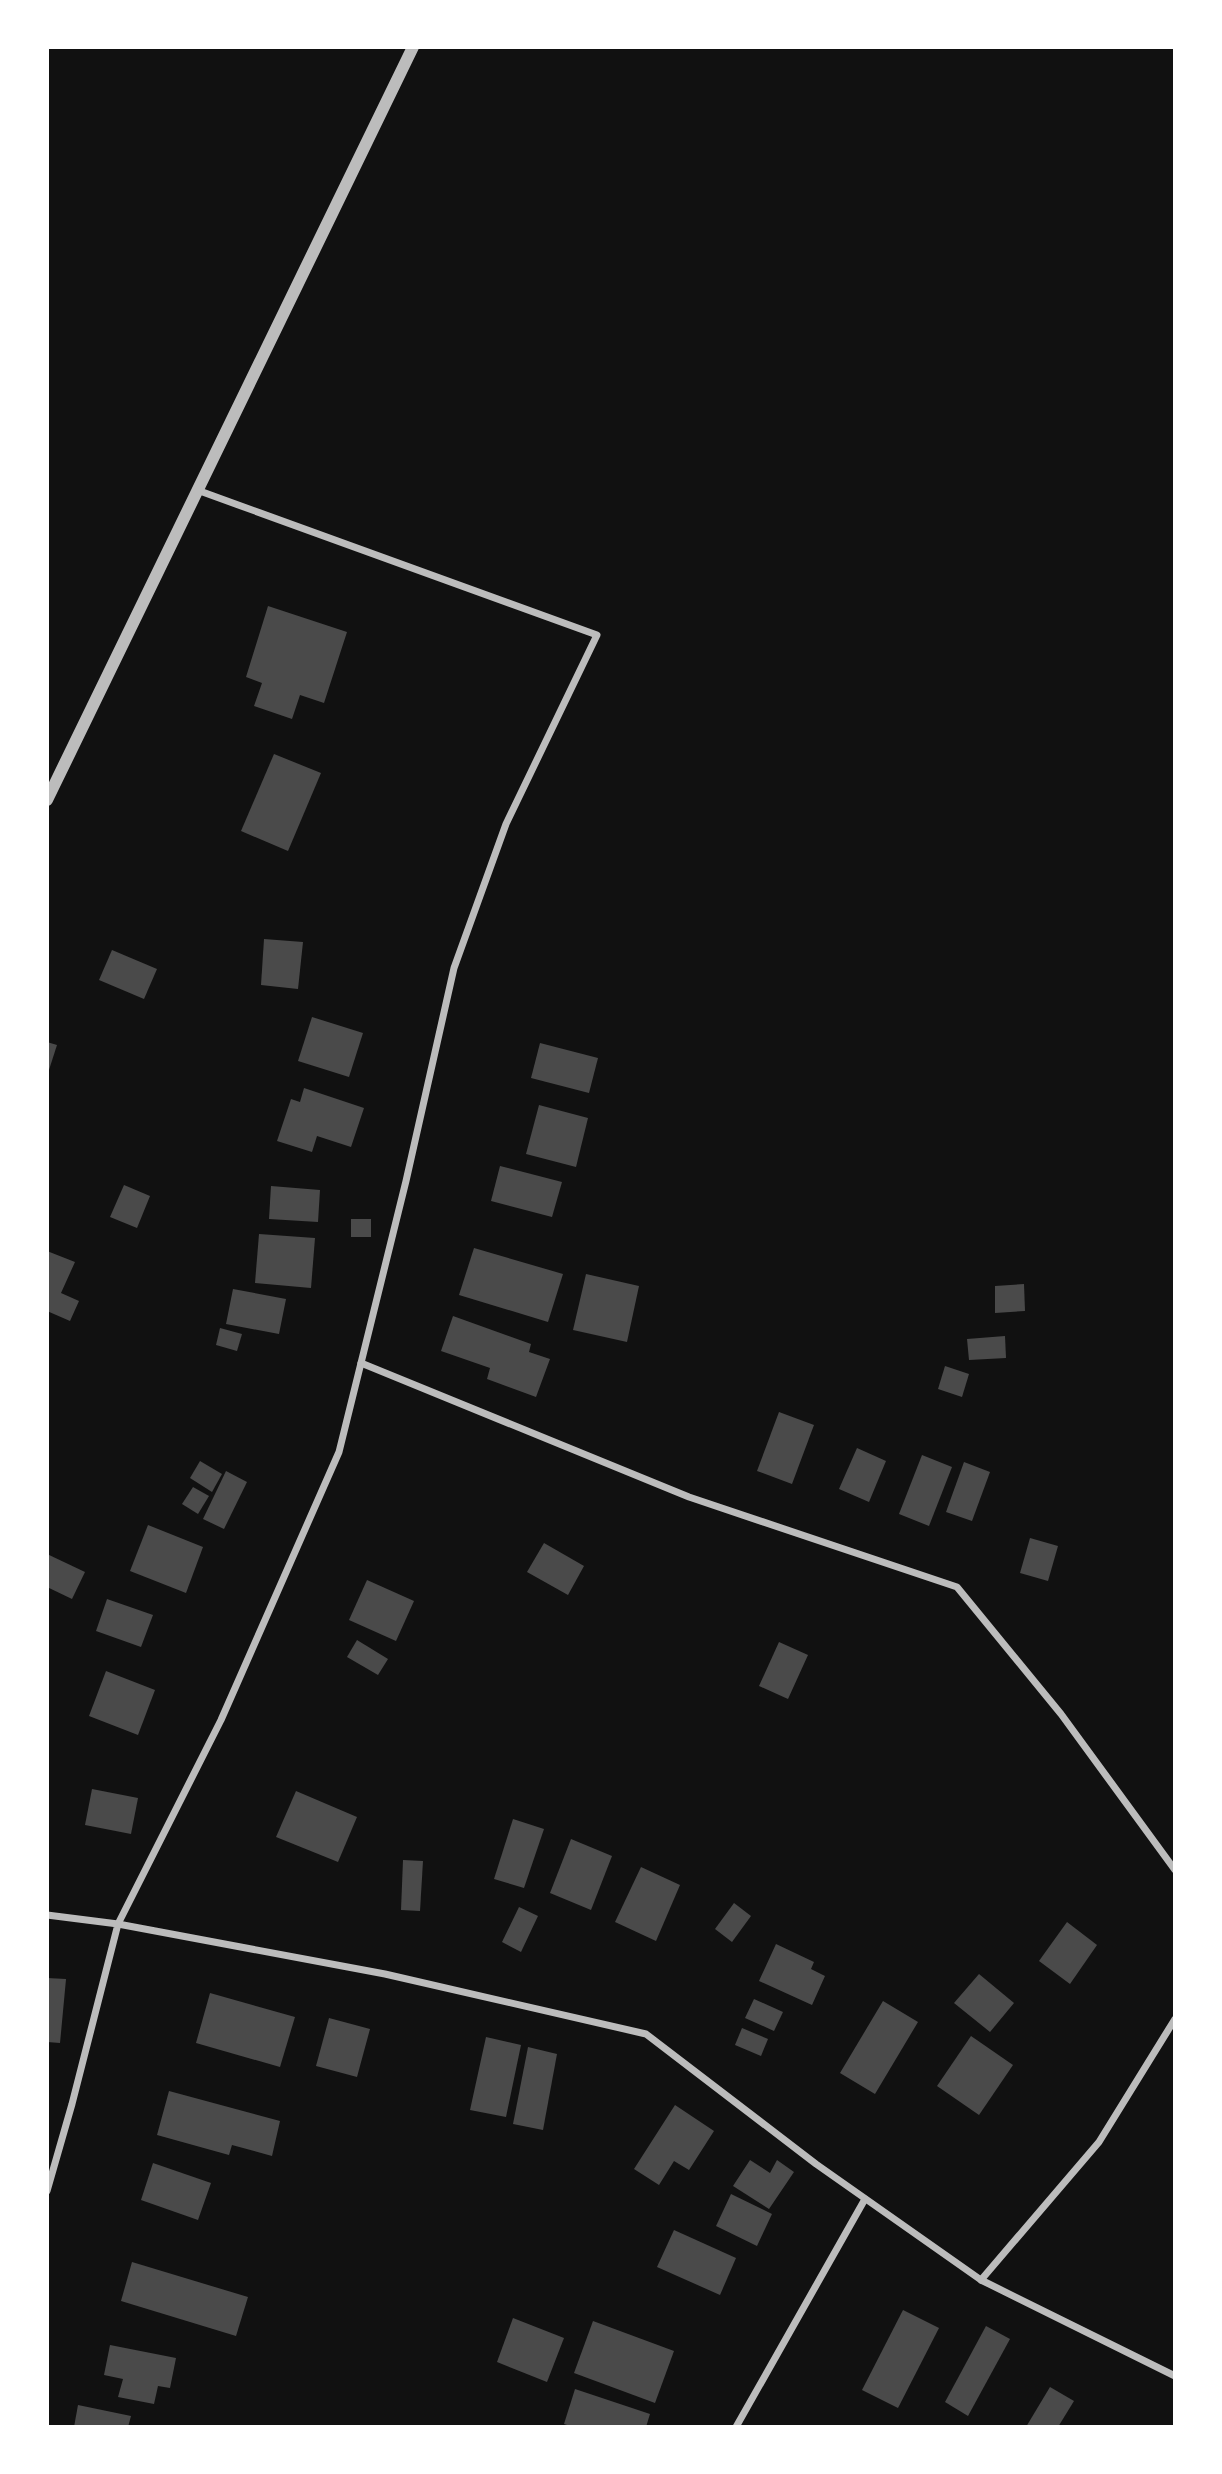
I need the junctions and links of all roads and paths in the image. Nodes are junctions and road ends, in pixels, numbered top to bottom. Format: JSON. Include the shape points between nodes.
{"nodes":[{"id":1,"x":413,"y":47,"type":"edge"},
{"id":2,"x":197,"y":490,"type":"junction"},
{"id":3,"x":47,"y":800,"type":"edge"},
{"id":4,"x":361,"y":1363,"type":"junction"},
{"id":5,"x":1175,"y":1870,"type":"edge"},
{"id":6,"x":47,"y":1915,"type":"edge"},
{"id":7,"x":118,"y":1924,"type":"junction"},
{"id":8,"x":1175,"y":2019,"type":"edge"},
{"id":9,"x":47,"y":2191,"type":"edge"},
{"id":10,"x":865,"y":2199,"type":"junction"},
{"id":11,"x":981,"y":2280,"type":"junction"},
{"id":12,"x":1175,"y":2376,"type":"edge"},
{"id":13,"x":736,"y":2427,"type":"edge"}],
"edges":[{"from":1,"to":2,"type":"street"},
{"from":2,"to":3,"type":"street"},
{"from":2,"to":4,"type":"street","via":[[597,635],[506,824],[454,968]]},
{"from":4,"to":5,"type":"street","via":[[689,1497],[957,1587],[1061,1714]]},
{"from":4,"to":7,"type":"street","via":[[339,1451],[221,1720]]},
{"from":6,"to":7,"type":"street"},
{"from":7,"to":9,"type":"street"},
{"from":7,"to":10,"type":"street","via":[[384,1974],[646,2034]]},
{"from":8,"to":11,"type":"street","via":[[1099,2142]]},
{"from":10,"to":11,"type":"street"},
{"from":10,"to":13,"type":"street"},
{"from":11,"to":12,"type":"street"}]}
